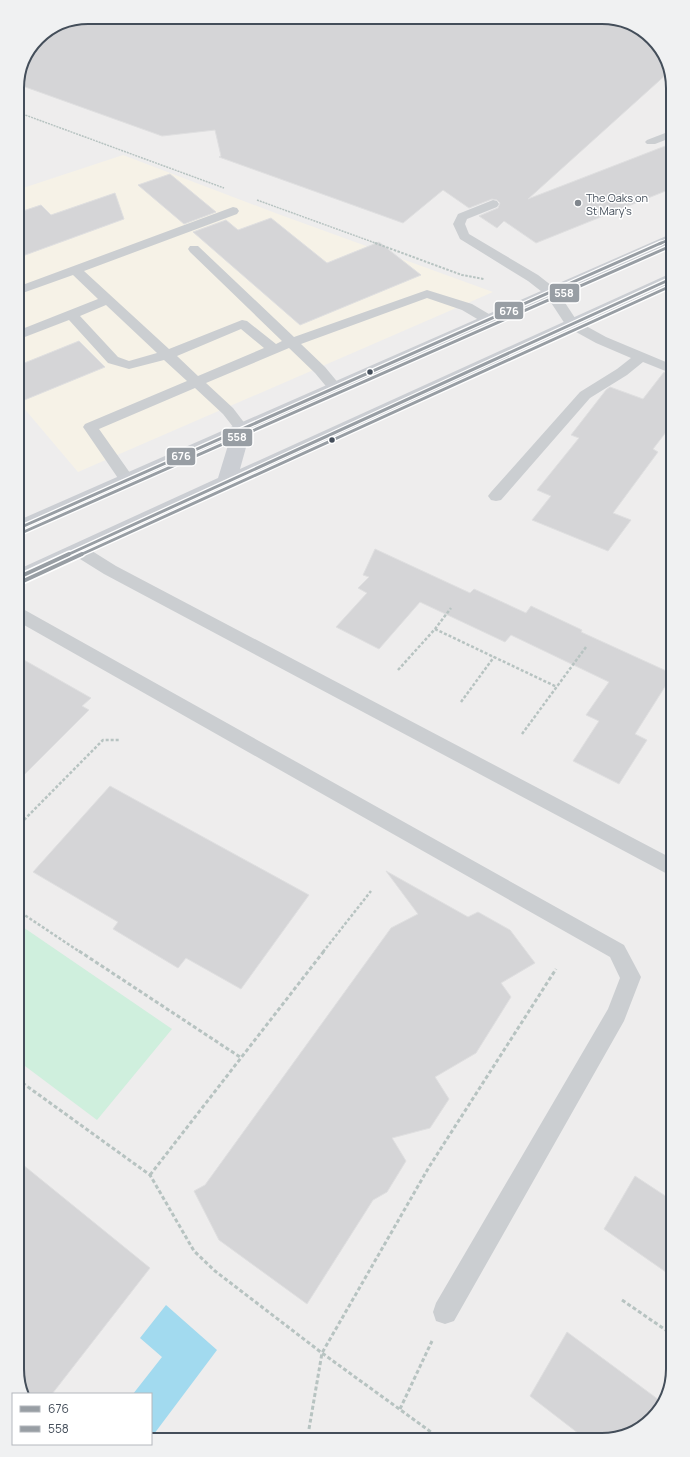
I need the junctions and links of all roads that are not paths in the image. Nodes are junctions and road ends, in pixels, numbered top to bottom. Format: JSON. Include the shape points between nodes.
{"nodes":[{"id":1,"x":666,"y":136,"type":"edge"},
{"id":2,"x":651,"y":142,"type":"dead end"},
{"id":3,"x":493,"y":204,"type":"dead end"},
{"id":4,"x":233,"y":211,"type":"dead end"},
{"id":5,"x":666,"y":241,"type":"edge"},
{"id":6,"x":194,"y":249,"type":"dead end"},
{"id":7,"x":75,"y":270,"type":"junction"},
{"id":8,"x":666,"y":281,"type":"edge"},
{"id":9,"x":24,"y":288,"type":"edge"},
{"id":10,"x":551,"y":292,"type":"junction"},
{"id":11,"x":107,"y":300,"type":"junction"},
{"id":12,"x":71,"y":314,"type":"junction"},
{"id":13,"x":489,"y":320,"type":"junction"},
{"id":14,"x":572,"y":324,"type":"junction"},
{"id":15,"x":24,"y":333,"type":"edge"},
{"id":16,"x":292,"y":343,"type":"junction"},
{"id":17,"x":274,"y":349,"type":"junction"},
{"id":18,"x":167,"y":355,"type":"junction"},
{"id":19,"x":641,"y":357,"type":"junction"},
{"id":20,"x":666,"y":367,"type":"edge"},
{"id":21,"x":197,"y":382,"type":"junction"},
{"id":22,"x":335,"y":388,"type":"junction"},
{"id":23,"x":242,"y":429,"type":"junction"},
{"id":24,"x":128,"y":480,"type":"junction"},
{"id":25,"x":227,"y":481,"type":"junction"},
{"id":26,"x":496,"y":496,"type":"dead end"},
{"id":27,"x":24,"y":526,"type":"edge"},
{"id":28,"x":78,"y":550,"type":"junction"},
{"id":29,"x":24,"y":575,"type":"edge"},
{"id":30,"x":24,"y":617,"type":"edge"},
{"id":31,"x":666,"y":865,"type":"edge"},
{"id":32,"x":445,"y":1312,"type":"road end"}],
"edges":[{"from":1,"to":2,"type":"lane"},
{"from":3,"to":10,"type":"lane","via":[[462,217],[459,224],[464,236],[533,278]]},
{"from":4,"to":7,"type":"lane"},
{"from":5,"to":10,"type":"main road"},
{"from":6,"to":16,"type":"lane"},
{"from":7,"to":9,"type":"lane"},
{"from":7,"to":11,"type":"lane"},
{"from":8,"to":14,"type":"main road"},
{"from":10,"to":13,"type":"main road"},
{"from":10,"to":14,"type":"lane"},
{"from":11,"to":12,"type":"lane"},
{"from":11,"to":18,"type":"lane"},
{"from":12,"to":15,"type":"lane"},
{"from":12,"to":18,"type":"lane","via":[[114,360],[129,365]]},
{"from":13,"to":16,"type":"lane","via":[[467,307],[427,294]]},
{"from":13,"to":22,"type":"main road"},
{"from":14,"to":19,"type":"lane"},
{"from":14,"to":25,"type":"main road"},
{"from":16,"to":17,"type":"lane"},
{"from":16,"to":22,"type":"lane"},
{"from":17,"to":18,"type":"lane","via":[[242,324]]},
{"from":17,"to":21,"type":"lane"},
{"from":18,"to":21,"type":"lane"},
{"from":19,"to":20,"type":"lane"},
{"from":19,"to":26,"type":"lane","via":[[585,395]]},
{"from":21,"to":23,"type":"lane","via":[[228,411]]},
{"from":21,"to":24,"type":"lane","via":[[90,427]]},
{"from":22,"to":23,"type":"main road"},
{"from":23,"to":24,"type":"main road"},
{"from":23,"to":25,"type":"main road"},
{"from":24,"to":27,"type":"main road"},
{"from":25,"to":28,"type":"main road"},
{"from":28,"to":29,"type":"main road"},
{"from":28,"to":31,"type":"lane","via":[[110,570]]},
{"from":30,"to":32,"type":"lane","via":[[617,951],[631,977],[617,1014]]}]}
